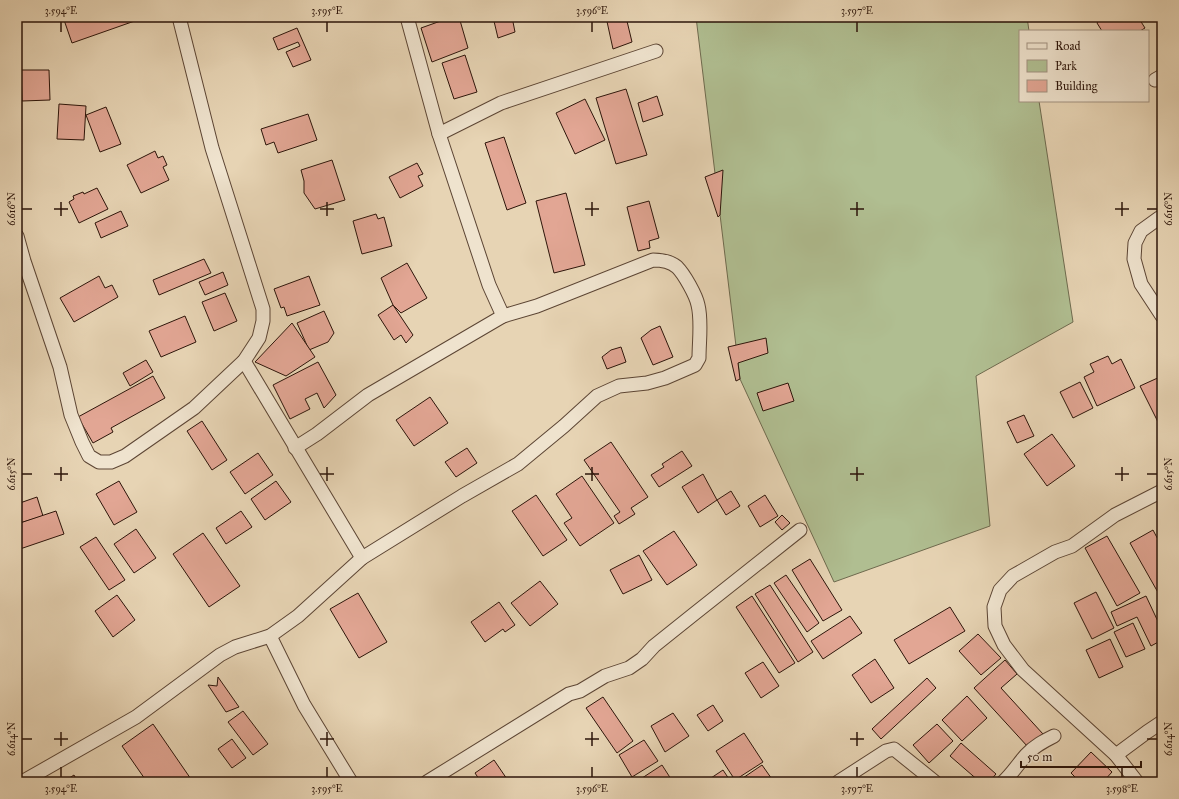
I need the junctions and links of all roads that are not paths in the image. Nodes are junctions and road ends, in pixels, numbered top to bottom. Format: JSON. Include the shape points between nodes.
{"nodes":[{"id":1,"x":179,"y":17,"type":"edge"},
{"id":2,"x":407,"y":17,"type":"edge"},
{"id":3,"x":656,"y":51,"type":"dead end"},
{"id":4,"x":439,"y":134,"type":"junction"},
{"id":5,"x":1159,"y":218,"type":"dead end"},
{"id":6,"x":17,"y":236,"type":"edge"},
{"id":7,"x":503,"y":316,"type":"junction"},
{"id":8,"x":1162,"y":316,"type":"edge"},
{"id":9,"x":244,"y":361,"type":"junction"},
{"id":10,"x":295,"y":448,"type":"junction"},
{"id":11,"x":1162,"y":491,"type":"edge"},
{"id":12,"x":800,"y":530,"type":"dead end"},
{"id":13,"x":362,"y":558,"type":"junction"},
{"id":14,"x":270,"y":636,"type":"junction"},
{"id":15,"x":1162,"y":722,"type":"edge"},
{"id":16,"x":1054,"y":736,"type":"dead end"},
{"id":17,"x":1116,"y":755,"type":"junction"},
{"id":18,"x":22,"y":782,"type":"edge"},
{"id":19,"x":351,"y":782,"type":"edge"},
{"id":20,"x":427,"y":782,"type":"edge"},
{"id":21,"x":838,"y":782,"type":"edge"},
{"id":22,"x":935,"y":782,"type":"edge"},
{"id":23,"x":1003,"y":782,"type":"edge"},
{"id":24,"x":1137,"y":782,"type":"edge"}],
"edges":[{"from":1,"to":9,"type":"street","via":[[212,148],[263,309],[264,321],[259,338]]},
{"from":2,"to":4,"type":"street"},
{"from":3,"to":4,"type":"street","via":[[501,103]]},
{"from":4,"to":7,"type":"street"},
{"from":5,"to":8,"type":"street","via":[[1141,231],[1135,243],[1134,259],[1141,284]]},
{"from":6,"to":9,"type":"street","via":[[60,367],[71,415],[89,456],[99,462],[111,462],[124,456],[194,408]]},
{"from":7,"to":10,"type":"street","via":[[380,388]]},
{"from":7,"to":13,"type":"street","via":[[538,306],[653,260],[662,260],[676,267],[698,304],[699,358],[695,365],[664,378],[619,386],[597,396],[518,464]]},
{"from":9,"to":10,"type":"street"},
{"from":10,"to":13,"type":"street"},
{"from":11,"to":17,"type":"street","via":[[1115,515],[1072,546],[1013,576],[1000,590],[994,607],[995,626],[1004,645],[1023,670]]},
{"from":12,"to":20,"type":"street","via":[[629,668],[605,676],[580,691],[568,694]]},
{"from":13,"to":14,"type":"street","via":[[298,616]]},
{"from":14,"to":18,"type":"street","via":[[220,655],[136,717]]},
{"from":14,"to":19,"type":"street","via":[[304,705]]},
{"from":15,"to":17,"type":"street"},
{"from":16,"to":23,"type":"street","via":[[1034,747]]},
{"from":17,"to":24,"type":"street"},
{"from":21,"to":22,"type":"street","via":[[891,749]]}]}
